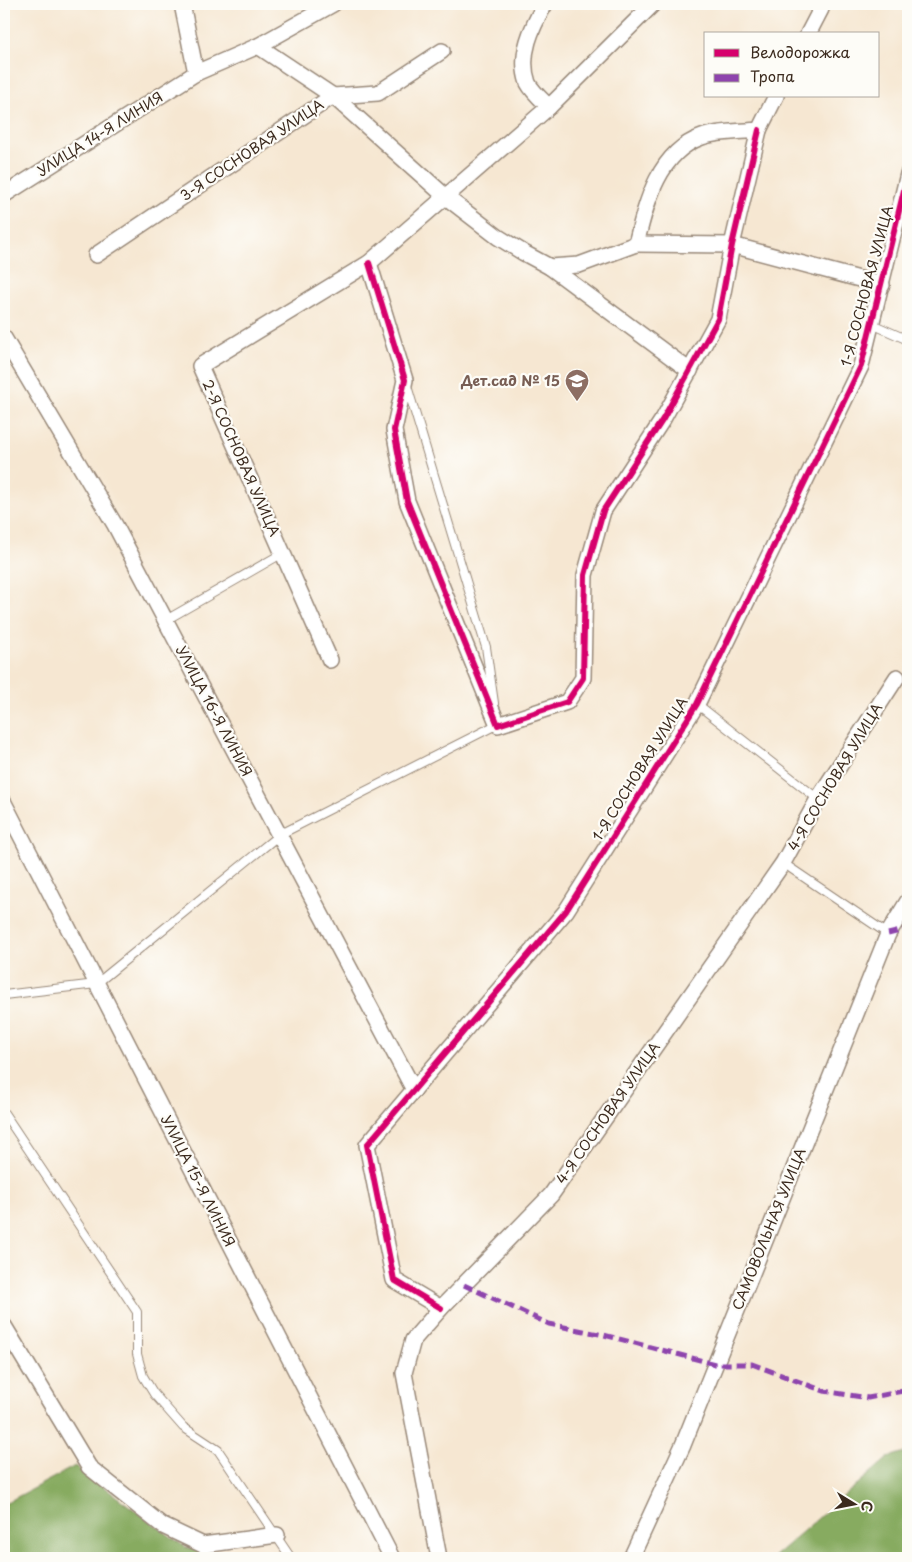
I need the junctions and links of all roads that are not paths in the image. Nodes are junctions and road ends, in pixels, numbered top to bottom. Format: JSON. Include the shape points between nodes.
{"nodes":[{"id":1,"x":182,"y":4,"type":"edge"},
{"id":2,"x":333,"y":4,"type":"edge"},
{"id":3,"x":545,"y":4,"type":"edge"},
{"id":4,"x":653,"y":4,"type":"edge"},
{"id":5,"x":821,"y":9,"type":"dead end"},
{"id":6,"x":809,"y":32,"type":"edge"},
{"id":7,"x":258,"y":46,"type":"junction"},
{"id":8,"x":442,"y":51,"type":"dead end"},
{"id":9,"x":196,"y":73,"type":"junction"},
{"id":10,"x":333,"y":96,"type":"junction"},
{"id":11,"x":775,"y":98,"type":"edge"},
{"id":12,"x":548,"y":107,"type":"junction"},
{"id":13,"x":759,"y":130,"type":"junction"},
{"id":14,"x":908,"y":174,"type":"edge"},
{"id":15,"x":4,"y":195,"type":"edge"},
{"id":16,"x":446,"y":197,"type":"junction"},
{"id":17,"x":636,"y":244,"type":"junction"},
{"id":18,"x":732,"y":245,"type":"junction"},
{"id":19,"x":96,"y":255,"type":"dead end"},
{"id":20,"x":369,"y":263,"type":"junction"},
{"id":21,"x":550,"y":267,"type":"junction"},
{"id":22,"x":882,"y":285,"type":"junction"},
{"id":23,"x":872,"y":324,"type":"junction"},
{"id":24,"x":4,"y":338,"type":"edge"},
{"id":25,"x":908,"y":340,"type":"edge"},
{"id":26,"x":690,"y":371,"type":"junction"},
{"id":27,"x":405,"y":380,"type":"junction"},
{"id":28,"x":283,"y":553,"type":"junction"},
{"id":29,"x":166,"y":620,"type":"junction"},
{"id":30,"x":330,"y":660,"type":"dead end"},
{"id":31,"x":897,"y":678,"type":"dead end"},
{"id":32,"x":697,"y":704,"type":"junction"},
{"id":33,"x":498,"y":725,"type":"junction"},
{"id":34,"x":818,"y":799,"type":"junction"},
{"id":35,"x":4,"y":803,"type":"edge"},
{"id":36,"x":279,"y":835,"type":"junction"},
{"id":37,"x":783,"y":864,"type":"junction"},
{"id":38,"x":908,"y":901,"type":"edge"},
{"id":39,"x":888,"y":934,"type":"junction"},
{"id":40,"x":96,"y":984,"type":"junction"},
{"id":41,"x":4,"y":995,"type":"edge"},
{"id":42,"x":414,"y":1090,"type":"junction"},
{"id":43,"x":4,"y":1113,"type":"edge"},
{"id":44,"x":441,"y":1308,"type":"junction"},
{"id":45,"x":4,"y":1326,"type":"edge"},
{"id":46,"x":276,"y":1535,"type":"junction"},
{"id":47,"x":291,"y":1558,"type":"edge"},
{"id":48,"x":392,"y":1558,"type":"edge"},
{"id":49,"x":439,"y":1558,"type":"edge"},
{"id":50,"x":631,"y":1558,"type":"edge"}],
"edges":[{"from":1,"to":9,"type":"street"},
{"from":2,"to":7,"type":"street","name":"УЛИЦА 14-Я ЛИНИЯ"},
{"from":3,"to":12,"type":"street","via":[[531,30],[524,62],[529,84]]},
{"from":4,"to":12,"type":"street","name":"2-Я СОСНОВАЯ УЛИЦА"},
{"from":5,"to":6,"type":"street"},
{"from":7,"to":9,"type":"street","name":"УЛИЦА 14-Я ЛИНИЯ"},
{"from":7,"to":10,"type":"street"},
{"from":8,"to":10,"type":"street","name":"3-Я СОСНОВАЯ УЛИЦА","via":[[378,93]]},
{"from":9,"to":15,"type":"street","name":"УЛИЦА 14-Я ЛИНИЯ"},
{"from":10,"to":16,"type":"street"},
{"from":10,"to":19,"type":"street","name":"3-Я СОСНОВАЯ УЛИЦА"},
{"from":11,"to":13,"type":"street"},
{"from":12,"to":16,"type":"street","name":"2-Я СОСНОВАЯ УЛИЦА"},
{"from":13,"to":17,"type":"street","via":[[702,137],[677,152],[655,181]]},
{"from":13,"to":18,"type":"street"},
{"from":14,"to":22,"type":"street","name":"1-Я СОСНОВАЯ УЛИЦА"},
{"from":16,"to":20,"type":"street","name":"2-Я СОСНОВАЯ УЛИЦА"},
{"from":16,"to":21,"type":"street","via":[[498,237]]},
{"from":17,"to":18,"type":"street"},
{"from":17,"to":21,"type":"street","via":[[579,265]]},
{"from":18,"to":22,"type":"street","name":"1-Я СОСНОВАЯ УЛИЦА"},
{"from":18,"to":26,"type":"street","via":[[718,319]]},
{"from":20,"to":27,"type":"street"},
{"from":20,"to":28,"type":"street","name":"2-Я СОСНОВАЯ УЛИЦА","via":[[200,366]]},
{"from":21,"to":26,"type":"street"},
{"from":22,"to":23,"type":"street","name":"1-Я СОСНОВАЯ УЛИЦА"},
{"from":23,"to":25,"type":"lane"},
{"from":23,"to":32,"type":"street","name":"1-Я СОСНОВАЯ УЛИЦА","via":[[861,366]]},
{"from":24,"to":29,"type":"street","name":"УЛИЦА 16-Я ЛИНИЯ","via":[[115,525]]},
{"from":26,"to":33,"type":"street","via":[[603,511],[585,575],[583,678],[567,702]]},
{"from":27,"to":33,"type":"lane","via":[[486,647]]},
{"from":27,"to":33,"type":"street","via":[[394,430],[407,501]]},
{"from":28,"to":29,"type":"lane"},
{"from":28,"to":30,"type":"street","name":"2-Я СОСНОВАЯ УЛИЦА"},
{"from":29,"to":36,"type":"street","name":"УЛИЦА 16-Я ЛИНИЯ"},
{"from":31,"to":34,"type":"street","name":"4-Я СОСНОВАЯ УЛИЦА"},
{"from":32,"to":34,"type":"lane"},
{"from":32,"to":42,"type":"street","name":"1-Я СОСНОВАЯ УЛИЦА","via":[[566,911]]},
{"from":33,"to":36,"type":"lane"},
{"from":34,"to":37,"type":"street","name":"4-Я СОСНОВАЯ УЛИЦА"},
{"from":35,"to":40,"type":"street","name":"УЛИЦА 15-Я ЛИНИЯ"},
{"from":36,"to":40,"type":"lane"},
{"from":36,"to":42,"type":"street","name":"УЛИЦА 16-Я ЛИНИЯ"},
{"from":37,"to":39,"type":"lane"},
{"from":37,"to":44,"type":"street","name":"4-Я СОСНОВАЯ УЛИЦА","via":[[551,1195]]},
{"from":38,"to":39,"type":"street","name":"САМОВОЛЬНАЯ УЛИЦА"},
{"from":39,"to":50,"type":"street","name":"САМОВОЛЬНАЯ УЛИЦА","via":[[683,1445]]},
{"from":40,"to":41,"type":"lane"},
{"from":40,"to":48,"type":"street","name":"УЛИЦА 15-Я ЛИНИЯ"},
{"from":42,"to":44,"type":"street","name":"1-Я СОСНОВАЯ УЛИЦА","via":[[367,1145],[394,1280]]},
{"from":43,"to":46,"type":"lane","via":[[137,1312],[137,1354],[143,1376],[154,1394],[183,1428],[218,1450]]},
{"from":44,"to":49,"type":"street","name":"4-Я СОСНОВАЯ УЛИЦА","via":[[413,1340],[404,1373]]},
{"from":45,"to":46,"type":"street","via":[[89,1467],[164,1526],[203,1545]]},
{"from":46,"to":47,"type":"lane"}]}
